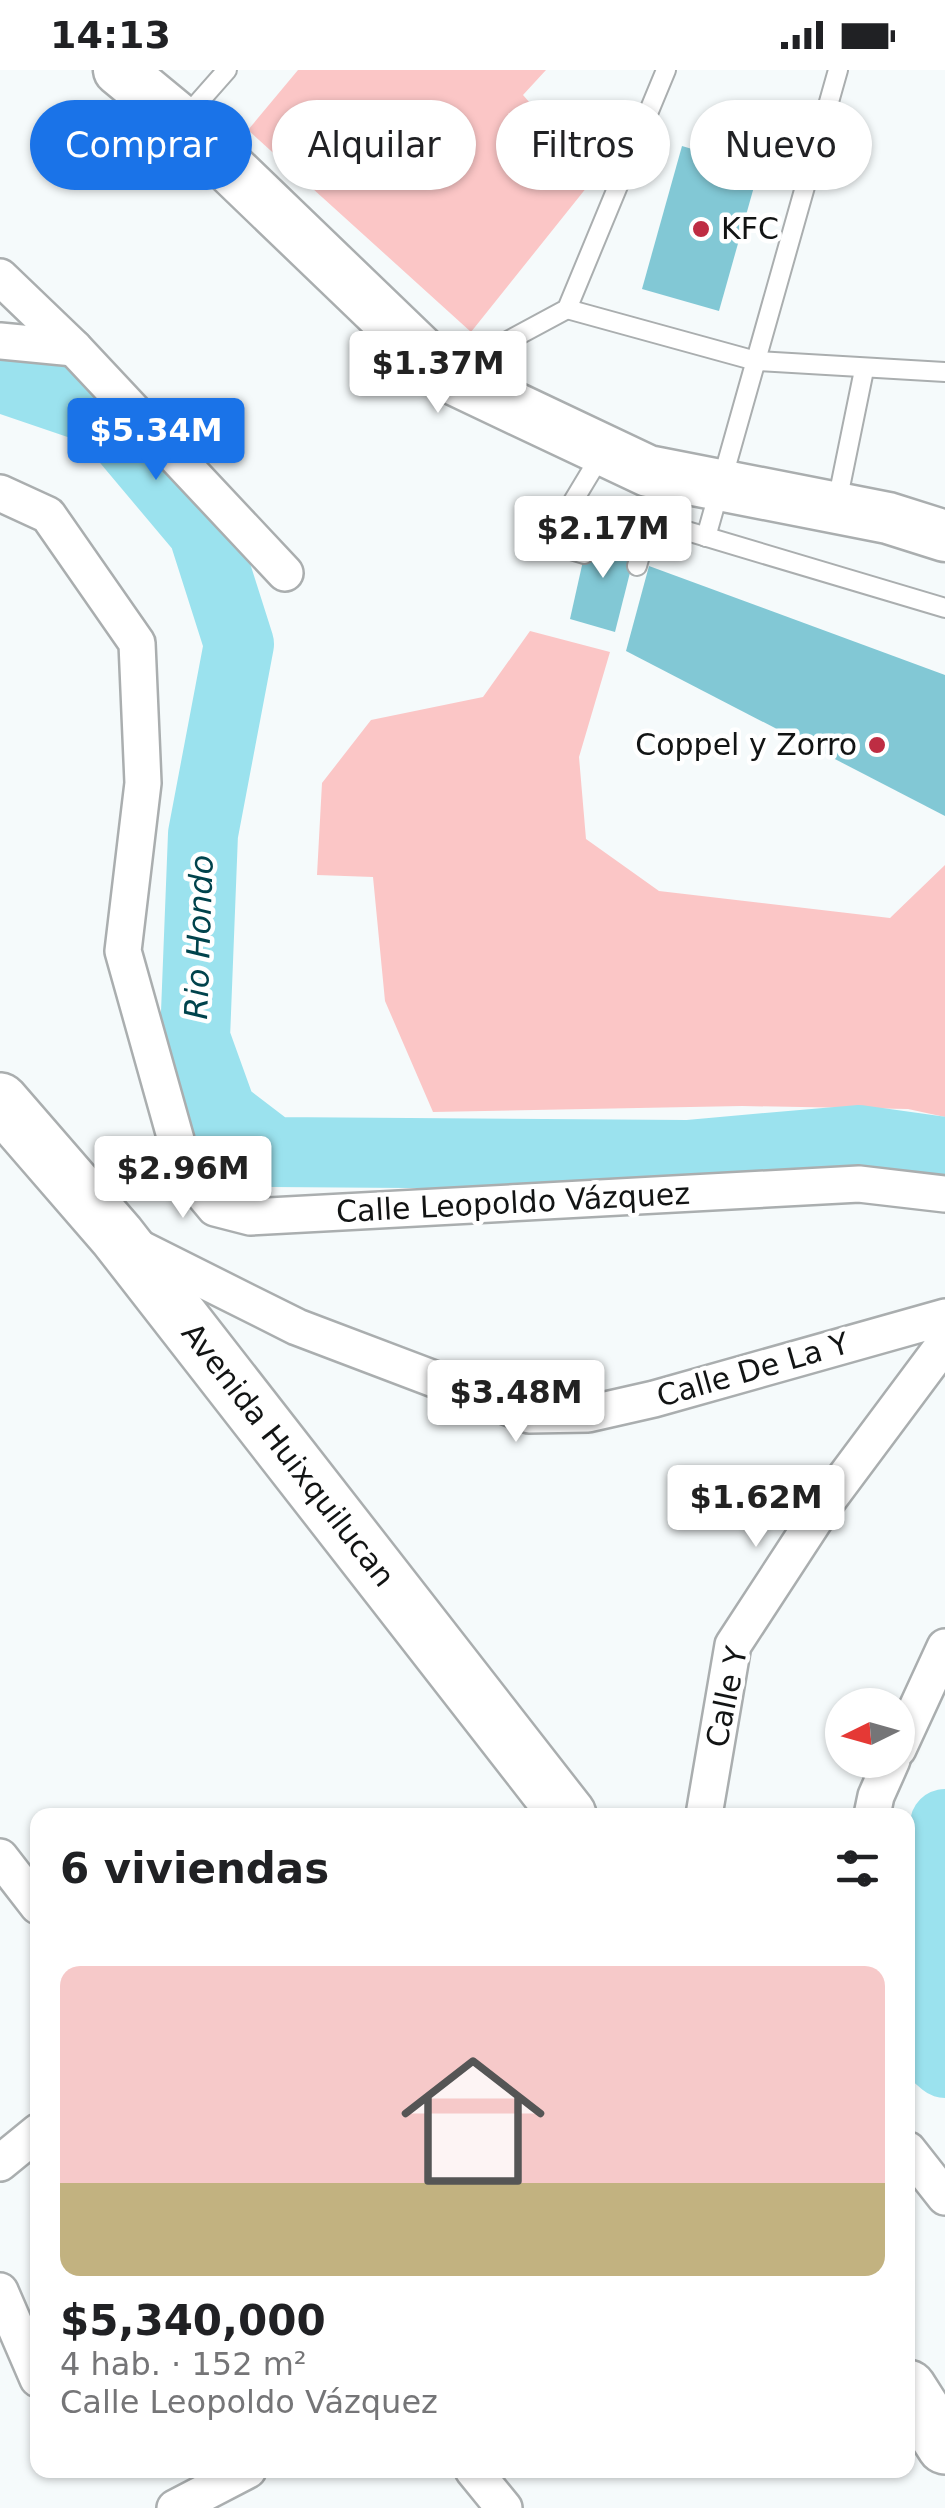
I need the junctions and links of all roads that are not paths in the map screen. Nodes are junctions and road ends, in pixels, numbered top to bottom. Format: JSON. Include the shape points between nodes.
{"nodes":[{"id":1,"x":119,"y":70,"type":"edge"},
{"id":2,"x":227,"y":70,"type":"edge"},
{"id":3,"x":666,"y":70,"type":"edge"},
{"id":4,"x":838,"y":70,"type":"edge"},
{"id":5,"x":155,"y":100,"type":"edge"},
{"id":6,"x":201,"y":100,"type":"edge"},
{"id":7,"x":252,"y":189,"type":"edge"},
{"id":8,"x":0,"y":277,"type":"edge"},
{"id":9,"x":567,"y":309,"type":"junction"},
{"id":10,"x":0,"y":341,"type":"edge"},
{"id":11,"x":74,"y":348,"type":"junction"},
{"id":12,"x":756,"y":361,"type":"junction"},
{"id":13,"x":864,"y":370,"type":"junction"},
{"id":14,"x":945,"y":372,"type":"edge"},
{"id":15,"x":445,"y":375,"type":"junction"},
{"id":16,"x":603,"y":450,"type":"junction"},
{"id":17,"x":718,"y":485,"type":"junction"},
{"id":18,"x":0,"y":493,"type":"edge"},
{"id":19,"x":656,"y":497,"type":"junction"},
{"id":20,"x":945,"y":507,"type":"edge"},
{"id":21,"x":836,"y":508,"type":"junction"},
{"id":22,"x":888,"y":518,"type":"junction"},
{"id":23,"x":945,"y":536,"type":"edge"},
{"id":24,"x":706,"y":537,"type":"junction"},
{"id":25,"x":584,"y":554,"type":"dead end"},
{"id":26,"x":637,"y":566,"type":"dead end"},
{"id":27,"x":285,"y":573,"type":"dead end"},
{"id":28,"x":945,"y":608,"type":"edge"},
{"id":29,"x":0,"y":1101,"type":"edge"},
{"id":30,"x":945,"y":1194,"type":"edge"},
{"id":31,"x":117,"y":1236,"type":"junction"},
{"id":32,"x":945,"y":1317,"type":"edge"},
{"id":33,"x":945,"y":1344,"type":"edge"},
{"id":34,"x":945,"y":1648,"type":"edge"},
{"id":35,"x":915,"y":1712,"type":"edge"},
{"id":36,"x":884,"y":1778,"type":"edge"},
{"id":37,"x":563,"y":1808,"type":"edge"},
{"id":38,"x":705,"y":1808,"type":"edge"},
{"id":39,"x":873,"y":1808,"type":"edge"},
{"id":40,"x":0,"y":1857,"type":"edge"},
{"id":41,"x":30,"y":1896,"type":"edge"},
{"id":42,"x":30,"y":2139,"type":"edge"},
{"id":43,"x":915,"y":2159,"type":"edge"},
{"id":44,"x":0,"y":2163,"type":"edge"},
{"id":45,"x":945,"y":2197,"type":"edge"},
{"id":46,"x":0,"y":2291,"type":"edge"},
{"id":47,"x":30,"y":2361,"type":"edge"},
{"id":48,"x":915,"y":2399,"type":"edge"},
{"id":49,"x":945,"y":2446,"type":"edge"},
{"id":50,"x":233,"y":2478,"type":"edge"},
{"id":51,"x":480,"y":2478,"type":"edge"},
{"id":52,"x":175,"y":2508,"type":"edge"},
{"id":53,"x":504,"y":2508,"type":"edge"}],
"edges":[{"from":1,"to":5,"type":"main road"},
{"from":2,"to":6,"type":"lane"},
{"from":3,"to":9,"type":"lane"},
{"from":4,"to":12,"type":"lane"},
{"from":7,"to":15,"type":"main road"},
{"from":8,"to":11,"type":"street"},
{"from":9,"to":12,"type":"lane"},
{"from":9,"to":15,"type":"lane"},
{"from":10,"to":11,"type":"street"},
{"from":11,"to":27,"type":"street"},
{"from":12,"to":13,"type":"lane"},
{"from":12,"to":17,"type":"lane"},
{"from":13,"to":14,"type":"lane"},
{"from":13,"to":21,"type":"lane"},
{"from":15,"to":16,"type":"main road"},
{"from":16,"to":19,"type":"main road","via":[[648,472]]},
{"from":16,"to":25,"type":"lane","via":[[548,543]]},
{"from":17,"to":19,"type":"main road"},
{"from":17,"to":21,"type":"main road"},
{"from":17,"to":24,"type":"lane"},
{"from":18,"to":30,"type":"street","name":"Calle Leopoldo Vázquez","via":[[48,514],[137,644],[143,783],[123,951],[186,1172],[215,1208],[250,1216],[860,1184]]},
{"from":19,"to":24,"type":"lane"},
{"from":19,"to":26,"type":"lane"},
{"from":20,"to":22,"type":"main road"},
{"from":21,"to":22,"type":"main road"},
{"from":22,"to":23,"type":"main road"},
{"from":24,"to":28,"type":"lane"},
{"from":29,"to":31,"type":"main road","name":"Avenida Huixquilucan"},
{"from":31,"to":32,"type":"street","name":"Calle De La Y","via":[[297,1327],[529,1415],[588,1414]]},
{"from":31,"to":37,"type":"main road","name":"Avenida Huixquilucan"},
{"from":33,"to":38,"type":"street","name":"Calle Y","via":[[825,1504],[733,1645]]},
{"from":34,"to":35,"type":"street"},
{"from":36,"to":39,"type":"street"},
{"from":40,"to":41,"type":"street"},
{"from":42,"to":44,"type":"street"},
{"from":43,"to":45,"type":"street"},
{"from":46,"to":47,"type":"street"},
{"from":48,"to":49,"type":"main road"},
{"from":50,"to":52,"type":"street"},
{"from":51,"to":53,"type":"street"}]}
